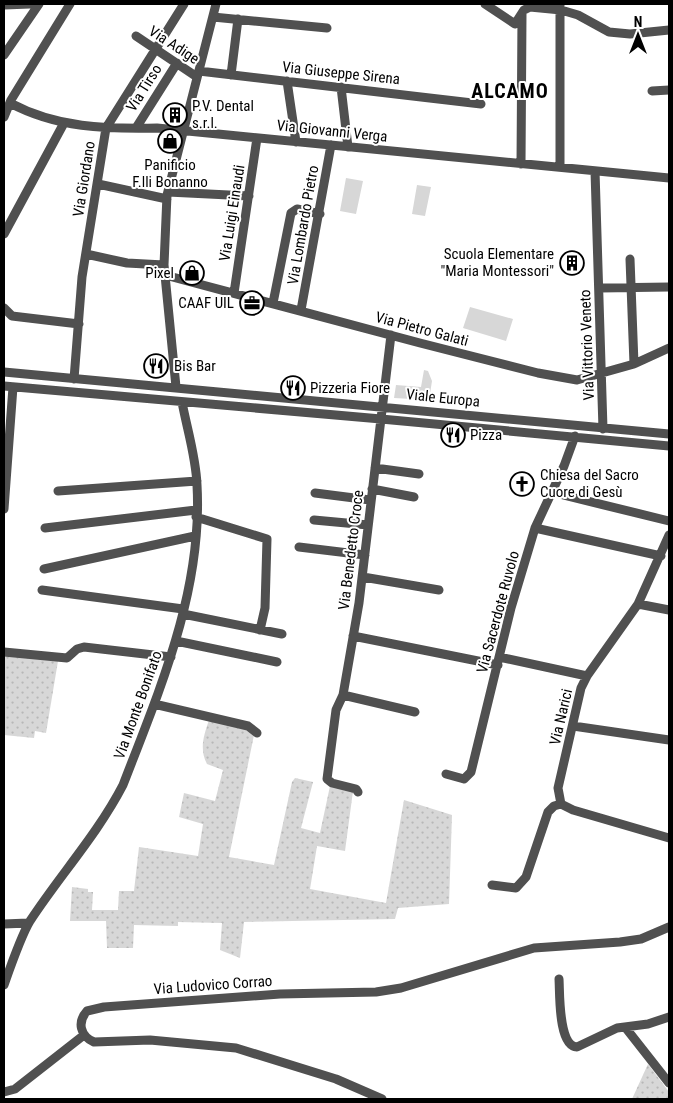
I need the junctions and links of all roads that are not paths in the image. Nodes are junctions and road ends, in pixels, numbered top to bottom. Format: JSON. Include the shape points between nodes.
{"nodes":[{"id":1,"x":30,"y":4,"type":"edge"},
{"id":2,"x":39,"y":4,"type":"edge"},
{"id":3,"x":70,"y":4,"type":"edge"},
{"id":4,"x":184,"y":4,"type":"edge"},
{"id":5,"x":216,"y":4,"type":"edge"},
{"id":6,"x":485,"y":4,"type":"edge"},
{"id":7,"x":4,"y":6,"type":"edge"},
{"id":8,"x":539,"y":6,"type":"edge"},
{"id":9,"x":560,"y":7,"type":"edge"},
{"id":10,"x":522,"y":13,"type":"junction"},
{"id":11,"x":213,"y":17,"type":"junction"},
{"id":12,"x":238,"y":19,"type":"junction"},
{"id":13,"x":327,"y":28,"type":"dead end"},
{"id":14,"x":669,"y":30,"type":"edge"},
{"id":15,"x":136,"y":36,"type":"dead end"},
{"id":16,"x":155,"y":49,"type":"junction"},
{"id":17,"x":4,"y":55,"type":"edge"},
{"id":18,"x":177,"y":63,"type":"junction"},
{"id":19,"x":198,"y":74,"type":"junction"},
{"id":20,"x":230,"y":75,"type":"junction"},
{"id":21,"x":287,"y":81,"type":"junction"},
{"id":22,"x":342,"y":87,"type":"junction"},
{"id":23,"x":669,"y":90,"type":"edge"},
{"id":24,"x":652,"y":91,"type":"dead end"},
{"id":25,"x":10,"y":103,"type":"junction"},
{"id":26,"x":481,"y":104,"type":"dead end"},
{"id":27,"x":4,"y":117,"type":"edge"},
{"id":28,"x":64,"y":123,"type":"junction"},
{"id":29,"x":106,"y":128,"type":"junction"},
{"id":30,"x":136,"y":128,"type":"junction"},
{"id":31,"x":183,"y":131,"type":"junction"},
{"id":32,"x":258,"y":138,"type":"junction"},
{"id":33,"x":296,"y":142,"type":"junction"},
{"id":34,"x":331,"y":145,"type":"junction"},
{"id":35,"x":348,"y":147,"type":"junction"},
{"id":36,"x":521,"y":164,"type":"junction"},
{"id":37,"x":560,"y":167,"type":"junction"},
{"id":38,"x":595,"y":171,"type":"junction"},
{"id":39,"x":669,"y":178,"type":"edge"},
{"id":40,"x":98,"y":184,"type":"junction"},
{"id":41,"x":168,"y":195,"type":"junction"},
{"id":42,"x":249,"y":196,"type":"junction"},
{"id":43,"x":320,"y":214,"type":"junction"},
{"id":44,"x":4,"y":234,"type":"edge"},
{"id":45,"x":86,"y":254,"type":"junction"},
{"id":46,"x":630,"y":258,"type":"dead end"},
{"id":47,"x":164,"y":266,"type":"junction"},
{"id":48,"x":165,"y":275,"type":"junction"},
{"id":49,"x":669,"y":287,"type":"edge"},
{"id":50,"x":600,"y":288,"type":"junction"},
{"id":51,"x":632,"y":288,"type":"junction"},
{"id":52,"x":234,"y":293,"type":"junction"},
{"id":53,"x":273,"y":303,"type":"junction"},
{"id":54,"x":4,"y":308,"type":"edge"},
{"id":55,"x":301,"y":310,"type":"junction"},
{"id":56,"x":79,"y":324,"type":"junction"},
{"id":57,"x":391,"y":335,"type":"junction"},
{"id":58,"x":669,"y":348,"type":"edge"},
{"id":59,"x":634,"y":364,"type":"junction"},
{"id":60,"x":4,"y":372,"type":"edge"},
{"id":61,"x":603,"y":374,"type":"junction"},
{"id":62,"x":74,"y":379,"type":"junction"},
{"id":63,"x":8,"y":387,"type":"edge"},
{"id":64,"x":176,"y":387,"type":"junction"},
{"id":65,"x":182,"y":402,"type":"junction"},
{"id":66,"x":382,"y":406,"type":"junction"},
{"id":67,"x":381,"y":419,"type":"junction"},
{"id":68,"x":603,"y":429,"type":"junction"},
{"id":69,"x":669,"y":434,"type":"edge"},
{"id":70,"x":575,"y":436,"type":"junction"},
{"id":71,"x":669,"y":446,"type":"edge"},
{"id":72,"x":375,"y":468,"type":"junction"},
{"id":73,"x":419,"y":474,"type":"dead end"},
{"id":74,"x":197,"y":481,"type":"junction"},
{"id":75,"x":372,"y":489,"type":"junction"},
{"id":76,"x":58,"y":491,"type":"dead end"},
{"id":77,"x":551,"y":492,"type":"junction"},
{"id":78,"x":315,"y":493,"type":"dead end"},
{"id":79,"x":414,"y":497,"type":"dead end"},
{"id":80,"x":370,"y":500,"type":"junction"},
{"id":81,"x":4,"y":509,"type":"edge"},
{"id":82,"x":196,"y":513,"type":"junction"},
{"id":83,"x":314,"y":520,"type":"dead end"},
{"id":84,"x":669,"y":521,"type":"edge"},
{"id":85,"x":368,"y":524,"type":"junction"},
{"id":86,"x":45,"y":528,"type":"dead end"},
{"id":87,"x":535,"y":528,"type":"junction"},
{"id":88,"x":669,"y":535,"type":"edge"},
{"id":89,"x":195,"y":536,"type":"junction"},
{"id":90,"x":299,"y":547,"type":"dead end"},
{"id":91,"x":365,"y":554,"type":"junction"},
{"id":92,"x":661,"y":556,"type":"junction"},
{"id":93,"x":44,"y":569,"type":"dead end"},
{"id":94,"x":362,"y":577,"type":"junction"},
{"id":95,"x":42,"y":590,"type":"dead end"},
{"id":96,"x":439,"y":590,"type":"dead end"},
{"id":97,"x":638,"y":604,"type":"junction"},
{"id":98,"x":669,"y":610,"type":"edge"},
{"id":99,"x":183,"y":611,"type":"junction"},
{"id":100,"x":260,"y":630,"type":"junction"},
{"id":101,"x":282,"y":634,"type":"dead end"},
{"id":102,"x":353,"y":636,"type":"junction"},
{"id":103,"x":176,"y":641,"type":"junction"},
{"id":104,"x":4,"y":652,"type":"edge"},
{"id":105,"x":172,"y":657,"type":"junction"},
{"id":106,"x":498,"y":661,"type":"junction"},
{"id":107,"x":276,"y":662,"type":"dead end"},
{"id":108,"x":587,"y":676,"type":"junction"},
{"id":109,"x":343,"y":695,"type":"junction"},
{"id":110,"x":154,"y":704,"type":"junction"},
{"id":111,"x":415,"y":712,"type":"dead end"},
{"id":112,"x":573,"y":726,"type":"junction"},
{"id":113,"x":258,"y":733,"type":"dead end"},
{"id":114,"x":669,"y":740,"type":"edge"},
{"id":115,"x":446,"y":774,"type":"dead end"},
{"id":116,"x":358,"y":792,"type":"dead end"},
{"id":117,"x":561,"y":804,"type":"junction"},
{"id":118,"x":669,"y":838,"type":"edge"},
{"id":119,"x":492,"y":884,"type":"dead end"},
{"id":120,"x":4,"y":924,"type":"edge"},
{"id":121,"x":28,"y":924,"type":"junction"},
{"id":122,"x":669,"y":927,"type":"edge"},
{"id":123,"x":559,"y":979,"type":"dead end"},
{"id":124,"x":4,"y":985,"type":"edge"},
{"id":125,"x":669,"y":1017,"type":"edge"},
{"id":126,"x":625,"y":1027,"type":"junction"},
{"id":127,"x":84,"y":1035,"type":"junction"},
{"id":128,"x":669,"y":1084,"type":"edge"},
{"id":129,"x":4,"y":1092,"type":"edge"},
{"id":130,"x":382,"y":1099,"type":"edge"}],
"edges":[{"from":1,"to":7,"type":"street"},
{"from":2,"to":17,"type":"street"},
{"from":3,"to":25,"type":"street"},
{"from":4,"to":16,"type":"street","name":"Via Giordano"},
{"from":5,"to":11,"type":"street"},
{"from":6,"to":10,"type":"street","via":[[514,24]]},
{"from":8,"to":9,"type":"street"},
{"from":8,"to":10,"type":"street","via":[[530,7]]},
{"from":9,"to":14,"type":"street","via":[[609,32],[630,34]]},
{"from":9,"to":37,"type":"street"},
{"from":10,"to":36,"type":"street"},
{"from":11,"to":12,"type":"street"},
{"from":11,"to":19,"type":"street"},
{"from":12,"to":13,"type":"street"},
{"from":12,"to":20,"type":"street"},
{"from":15,"to":16,"type":"street","name":"Via Adige"},
{"from":16,"to":18,"type":"street","name":"Via Adige"},
{"from":16,"to":29,"type":"street","name":"Via Giordano"},
{"from":18,"to":19,"type":"street","name":"Via Adige"},
{"from":18,"to":30,"type":"street","name":"Via Tirso"},
{"from":19,"to":20,"type":"street","name":"Via Giuseppe Sirena"},
{"from":19,"to":31,"type":"street"},
{"from":20,"to":21,"type":"street","name":"Via Giuseppe Sirena"},
{"from":21,"to":22,"type":"street","name":"Via Giuseppe Sirena"},
{"from":21,"to":33,"type":"street"},
{"from":22,"to":26,"type":"street","name":"Via Giuseppe Sirena"},
{"from":22,"to":35,"type":"street"},
{"from":23,"to":24,"type":"street"},
{"from":25,"to":27,"type":"street"},
{"from":25,"to":28,"type":"street","name":"Via Giovanni Verga"},
{"from":28,"to":29,"type":"street","name":"Via Giovanni Verga"},
{"from":28,"to":44,"type":"street"},
{"from":29,"to":30,"type":"street","name":"Via Giovanni Verga"},
{"from":29,"to":40,"type":"street","name":"Via Giordano"},
{"from":30,"to":31,"type":"street","name":"Via Giovanni Verga"},
{"from":31,"to":32,"type":"street","name":"Via Giovanni Verga"},
{"from":31,"to":41,"type":"street"},
{"from":32,"to":33,"type":"street","name":"Via Giovanni Verga"},
{"from":32,"to":42,"type":"street","name":"Via Luigi Einaudi"},
{"from":33,"to":34,"type":"street","name":"Via Giovanni Verga"},
{"from":34,"to":35,"type":"street","name":"Via Giovanni Verga"},
{"from":34,"to":43,"type":"street","name":"Via Lombardo Pietro"},
{"from":35,"to":36,"type":"street","name":"Via Giovanni Verga"},
{"from":36,"to":37,"type":"street","name":"Via Giovanni Verga"},
{"from":37,"to":38,"type":"street","name":"Via Giovanni Verga"},
{"from":38,"to":39,"type":"street","name":"Via Giovanni Verga"},
{"from":38,"to":50,"type":"street","name":"Via Vittorio Veneto"},
{"from":40,"to":41,"type":"street"},
{"from":40,"to":45,"type":"street","name":"Via Giordano"},
{"from":41,"to":42,"type":"street"},
{"from":41,"to":47,"type":"street"},
{"from":42,"to":52,"type":"street","name":"Via Luigi Einaudi"},
{"from":43,"to":53,"type":"street","via":[[296,209],[292,213]]},
{"from":43,"to":55,"type":"street","name":"Via Lombardo Pietro"},
{"from":45,"to":47,"type":"street","via":[[128,263]]},
{"from":45,"to":56,"type":"street","name":"Via Giordano"},
{"from":46,"to":51,"type":"street"},
{"from":47,"to":48,"type":"street"},
{"from":48,"to":52,"type":"street","name":"Via Pietro Galati"},
{"from":48,"to":64,"type":"street"},
{"from":49,"to":51,"type":"street"},
{"from":50,"to":51,"type":"street"},
{"from":50,"to":61,"type":"street","name":"Via Vittorio Veneto"},
{"from":51,"to":59,"type":"street"},
{"from":52,"to":53,"type":"street","name":"Via Pietro Galati"},
{"from":53,"to":55,"type":"street","name":"Via Pietro Galati"},
{"from":54,"to":56,"type":"street","via":[[12,316]]},
{"from":55,"to":57,"type":"street","name":"Via Pietro Galati"},
{"from":56,"to":62,"type":"street","name":"Via Giordano"},
{"from":57,"to":61,"type":"street","name":"Via Pietro Galati","via":[[577,380]]},
{"from":57,"to":66,"type":"street","name":"Via Benedetto Croce"},
{"from":58,"to":59,"type":"street","name":"Via Pietro Galati"},
{"from":59,"to":61,"type":"street","name":"Via Pietro Galati"},
{"from":60,"to":62,"type":"street","name":"Viale Europa"},
{"from":61,"to":68,"type":"street","name":"Via Vittorio Veneto"},
{"from":62,"to":64,"type":"street","name":"Viale Europa"},
{"from":63,"to":65,"type":"street","name":"Viale Europa"},
{"from":63,"to":81,"type":"street"},
{"from":64,"to":66,"type":"street","name":"Viale Europa"},
{"from":65,"to":67,"type":"street","name":"Viale Europa"},
{"from":65,"to":74,"type":"street","name":"Via Monte Bonifato"},
{"from":66,"to":67,"type":"street","name":"Via Benedetto Croce"},
{"from":66,"to":68,"type":"street","name":"Viale Europa"},
{"from":67,"to":70,"type":"street","name":"Viale Europa"},
{"from":67,"to":72,"type":"street","name":"Via Benedetto Croce"},
{"from":68,"to":69,"type":"street","name":"Viale Europa"},
{"from":70,"to":71,"type":"street","name":"Viale Europa"},
{"from":70,"to":77,"type":"street","name":"Via Sacerdote Ruvolo"},
{"from":72,"to":73,"type":"street"},
{"from":72,"to":75,"type":"street","name":"Via Benedetto Croce"},
{"from":74,"to":76,"type":"street"},
{"from":74,"to":82,"type":"street","name":"Via Monte Bonifato"},
{"from":75,"to":79,"type":"street"},
{"from":75,"to":80,"type":"street","name":"Via Benedetto Croce"},
{"from":77,"to":84,"type":"street"},
{"from":77,"to":87,"type":"street","name":"Via Sacerdote Ruvolo"},
{"from":78,"to":80,"type":"street"},
{"from":80,"to":85,"type":"street","name":"Via Benedetto Croce"},
{"from":82,"to":86,"type":"street"},
{"from":82,"to":89,"type":"street","name":"Via Monte Bonifato"},
{"from":82,"to":100,"type":"street","via":[[267,539],[265,608]]},
{"from":83,"to":85,"type":"street"},
{"from":85,"to":91,"type":"street","name":"Via Benedetto Croce"},
{"from":87,"to":92,"type":"street"},
{"from":87,"to":106,"type":"street","name":"Via Sacerdote Ruvolo"},
{"from":88,"to":92,"type":"street","name":"Via Narici"},
{"from":89,"to":93,"type":"street"},
{"from":89,"to":99,"type":"street","name":"Via Monte Bonifato"},
{"from":90,"to":91,"type":"street"},
{"from":91,"to":94,"type":"street","name":"Via Benedetto Croce"},
{"from":92,"to":97,"type":"street","name":"Via Narici"},
{"from":94,"to":96,"type":"street"},
{"from":94,"to":102,"type":"street","name":"Via Benedetto Croce"},
{"from":95,"to":99,"type":"street"},
{"from":97,"to":98,"type":"street"},
{"from":97,"to":108,"type":"street","name":"Via Narici"},
{"from":99,"to":100,"type":"street"},
{"from":99,"to":103,"type":"street","name":"Via Monte Bonifato"},
{"from":100,"to":101,"type":"street"},
{"from":102,"to":106,"type":"street"},
{"from":102,"to":109,"type":"street","name":"Via Benedetto Croce"},
{"from":103,"to":105,"type":"street","name":"Via Monte Bonifato"},
{"from":103,"to":107,"type":"street"},
{"from":104,"to":105,"type":"street","via":[[67,658],[84,647]]},
{"from":105,"to":110,"type":"street","name":"Via Monte Bonifato"},
{"from":106,"to":108,"type":"street"},
{"from":106,"to":115,"type":"street","name":"Via Sacerdote Ruvolo","via":[[470,775],[464,779]]},
{"from":108,"to":112,"type":"street","name":"Via Narici","via":[[581,688]]},
{"from":109,"to":111,"type":"street"},
{"from":109,"to":116,"type":"street","name":"Via Benedetto Croce","via":[[336,710],[327,776],[332,783]]},
{"from":110,"to":113,"type":"street","via":[[248,726]]},
{"from":110,"to":121,"type":"street","name":"Via Monte Bonifato","via":[[113,804],[91,840]]},
{"from":112,"to":114,"type":"street"},
{"from":112,"to":117,"type":"street","name":"Via Narici","via":[[558,788]]},
{"from":117,"to":118,"type":"street"},
{"from":117,"to":119,"type":"street","via":[[548,812],[524,882],[512,889]]},
{"from":120,"to":121,"type":"street"},
{"from":121,"to":124,"type":"street","name":"Via Monte Bonifato"},
{"from":122,"to":127,"type":"street","name":"Via Ludovico Corrao","via":[[640,939],[534,948],[401,988],[376,992],[280,994],[92,1008],[81,1020]]},
{"from":123,"to":126,"type":"street","via":[[562,1027],[568,1044],[577,1047],[598,1035]]},
{"from":125,"to":126,"type":"street"},
{"from":126,"to":128,"type":"street"},
{"from":127,"to":129,"type":"street","via":[[15,1089]]},
{"from":127,"to":130,"type":"street","via":[[94,1042],[150,1040],[236,1048],[336,1079]]}]}
